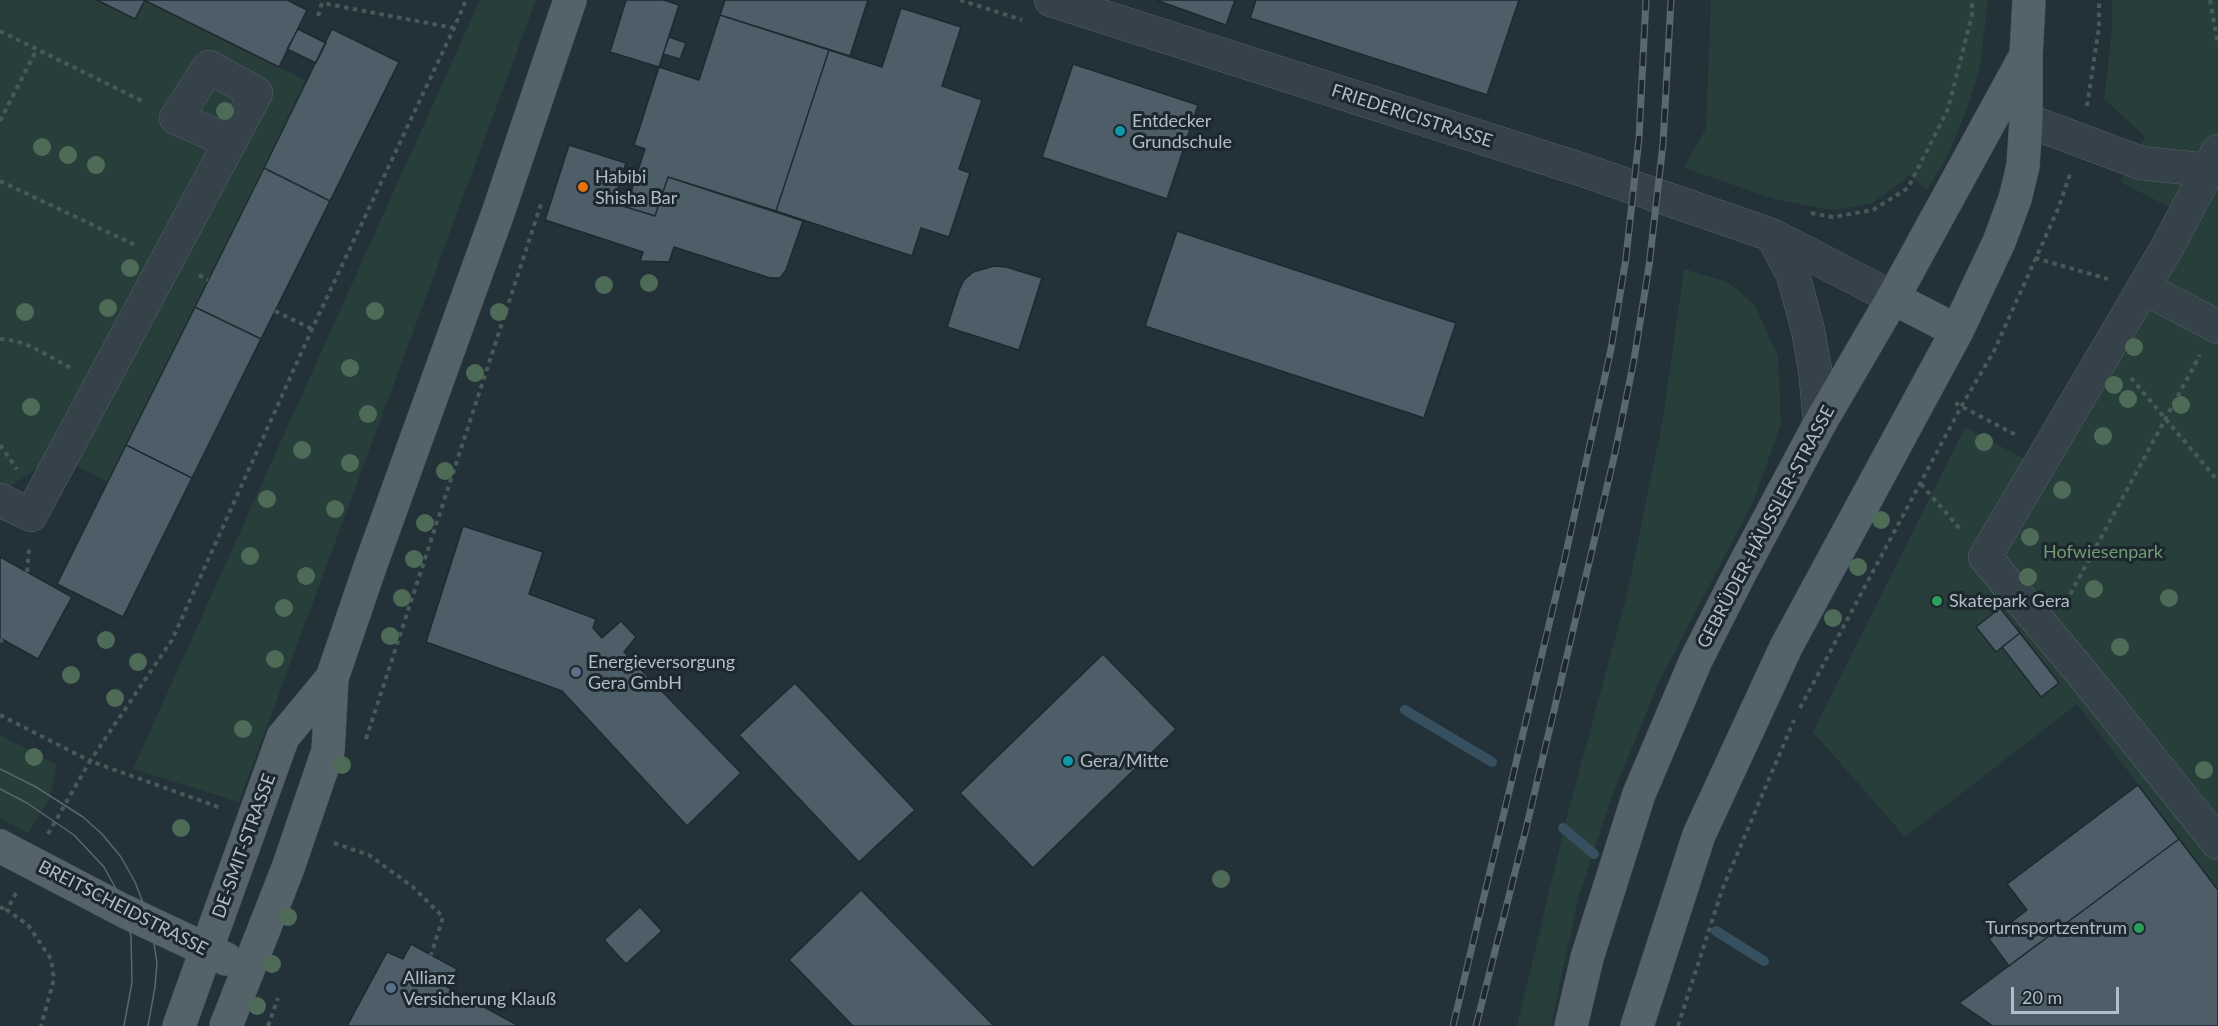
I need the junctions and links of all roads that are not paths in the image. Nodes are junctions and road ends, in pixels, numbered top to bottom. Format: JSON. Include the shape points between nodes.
{"nodes":[{"id":1,"x":570,"y":0,"type":"edge"},
{"id":2,"x":1051,"y":0,"type":"edge"},
{"id":3,"x":2029,"y":0,"type":"edge"},
{"id":4,"x":2026,"y":56,"type":"junction"},
{"id":5,"x":2026,"y":120,"type":"junction"},
{"id":6,"x":230,"y":142,"type":"junction"},
{"id":7,"x":2213,"y":160,"type":"edge"},
{"id":8,"x":1772,"y":235,"type":"junction"},
{"id":9,"x":2144,"y":288,"type":"junction"},
{"id":10,"x":1893,"y":298,"type":"junction"},
{"id":11,"x":2217,"y":326,"type":"edge"},
{"id":12,"x":1957,"y":331,"type":"junction"},
{"id":13,"x":1820,"y":423,"type":"junction"},
{"id":14,"x":0,"y":500,"type":"edge"},
{"id":15,"x":332,"y":678,"type":"junction"},
{"id":16,"x":2218,"y":843,"type":"edge"},
{"id":17,"x":0,"y":846,"type":"edge"},
{"id":18,"x":207,"y":951,"type":"junction"},
{"id":19,"x":249,"y":967,"type":"junction"},
{"id":20,"x":179,"y":1026,"type":"edge"},
{"id":21,"x":226,"y":1026,"type":"edge"},
{"id":22,"x":1571,"y":1026,"type":"edge"},
{"id":23,"x":1637,"y":1026,"type":"edge"}],
"edges":[{"from":1,"to":15,"type":"main road","name":"DE-SMIT-STRASSE"},
{"from":2,"to":8,"type":"street","name":"FRIEDERICISTRASSE","via":[[1583,170]]},
{"from":3,"to":4,"type":"main road","name":"GEBRÜDER-HÄUSSLER-STRASSE"},
{"from":4,"to":5,"type":"main road","name":"GEBRÜDER-HÄUSSLER-STRASSE"},
{"from":4,"to":10,"type":"main road","name":"GEBRÜDER-HÄUSSLER-STRASSE"},
{"from":5,"to":7,"type":"street","via":[[2141,163]]},
{"from":5,"to":12,"type":"main road","name":"GEBRÜDER-HÄUSSLER-STRASSE","via":[[2023,166],[2015,199]]},
{"from":6,"to":6,"type":"street","via":[[255,93],[209,67],[176,118]]},
{"from":6,"to":14,"type":"street","via":[[31,515]]},
{"from":7,"to":9,"type":"street"},
{"from":8,"to":10,"type":"street","name":"FRIEDERICISTRASSE"},
{"from":8,"to":13,"type":"street","via":[[1792,275],[1808,330]]},
{"from":9,"to":11,"type":"street"},
{"from":9,"to":16,"type":"street","via":[[1985,557]]},
{"from":10,"to":12,"type":"main road"},
{"from":10,"to":13,"type":"main road","name":"GEBRÜDER-HÄUSSLER-STRASSE"},
{"from":12,"to":23,"type":"main road","name":"GEBRÜDER-HÄUSSLER-STRASSE","via":[[1786,647],[1699,835]]},
{"from":13,"to":22,"type":"main road","name":"GEBRÜDER-HÄUSSLER-STRASSE","via":[[1696,660],[1639,794],[1587,957]]},
{"from":15,"to":18,"type":"main road","name":"DE-SMIT-STRASSE","via":[[283,737]]},
{"from":15,"to":19,"type":"main road","name":"DE-SMIT-STRASSE","via":[[328,751]]},
{"from":17,"to":18,"type":"main road","name":"BREITSCHEIDSTRASSE"},
{"from":18,"to":19,"type":"main road","name":"BREITSCHEIDSTRASSE"},
{"from":18,"to":20,"type":"main road","name":"DE-SMIT-STRASSE"},
{"from":19,"to":21,"type":"main road","name":"DE-SMIT-STRASSE"}]}
